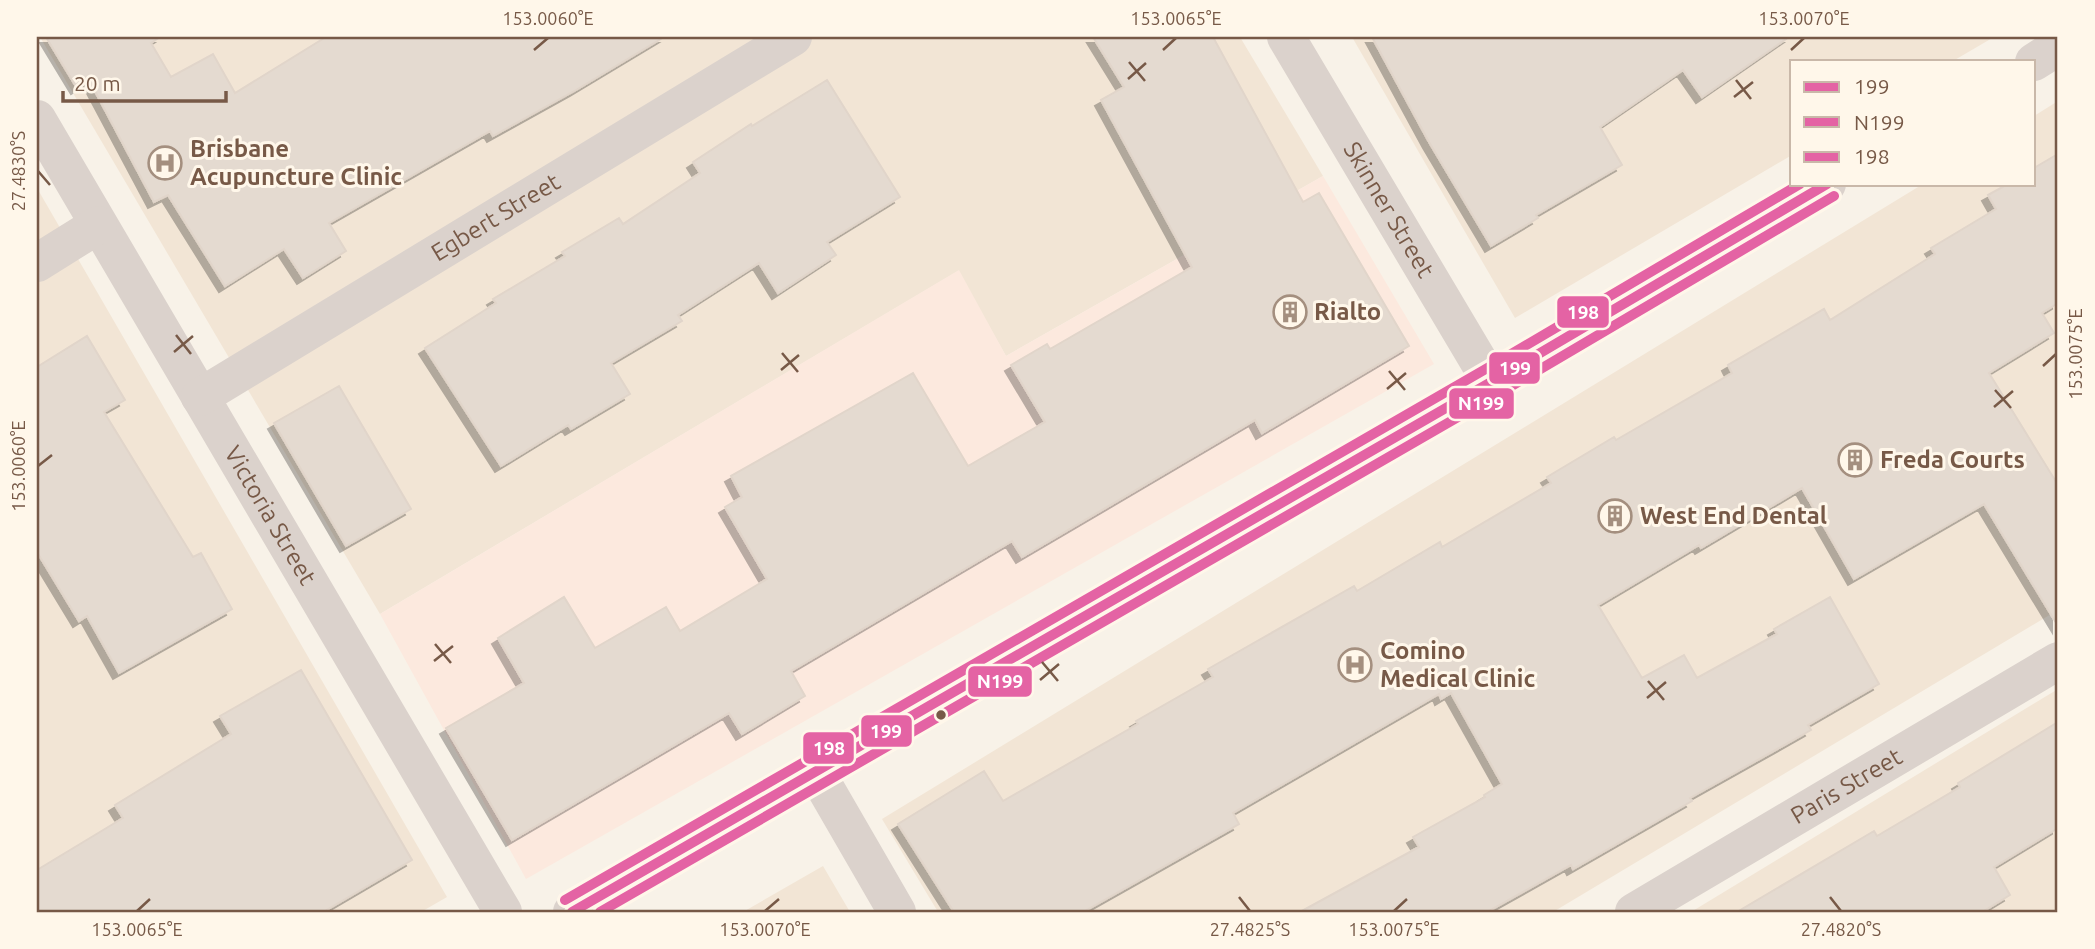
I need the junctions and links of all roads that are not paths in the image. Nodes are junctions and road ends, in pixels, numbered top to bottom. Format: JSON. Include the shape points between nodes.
{"nodes":[{"id":1,"x":793,"y":37,"type":"edge"},
{"id":2,"x":1286,"y":37,"type":"edge"},
{"id":3,"x":2058,"y":47,"type":"edge"},
{"id":4,"x":2036,"y":61,"type":"edge"},
{"id":5,"x":37,"y":119,"type":"edge"},
{"id":6,"x":1824,"y":186,"type":"edge"},
{"id":7,"x":98,"y":225,"type":"junction"},
{"id":8,"x":37,"y":263,"type":"edge"},
{"id":9,"x":1491,"y":382,"type":"junction"},
{"id":10,"x":200,"y":397,"type":"junction"},
{"id":11,"x":2058,"y":661,"type":"edge"},
{"id":12,"x":816,"y":772,"type":"junction"},
{"id":13,"x":503,"y":912,"type":"edge"},
{"id":14,"x":572,"y":912,"type":"edge"},
{"id":15,"x":897,"y":912,"type":"edge"},
{"id":16,"x":1634,"y":912,"type":"edge"}],
"edges":[{"from":1,"to":10,"type":"street","name":"Egbert Street"},
{"from":2,"to":9,"type":"street","name":"Skinner Street"},
{"from":3,"to":4,"type":"street"},
{"from":5,"to":7,"type":"street","name":"Victoria Street"},
{"from":6,"to":9,"type":"street"},
{"from":7,"to":8,"type":"street"},
{"from":7,"to":10,"type":"street","name":"Victoria Street"},
{"from":9,"to":12,"type":"street"},
{"from":10,"to":13,"type":"street","name":"Victoria Street"},
{"from":11,"to":16,"type":"street","name":"Paris Street"},
{"from":12,"to":14,"type":"street"},
{"from":12,"to":15,"type":"street"}]}
